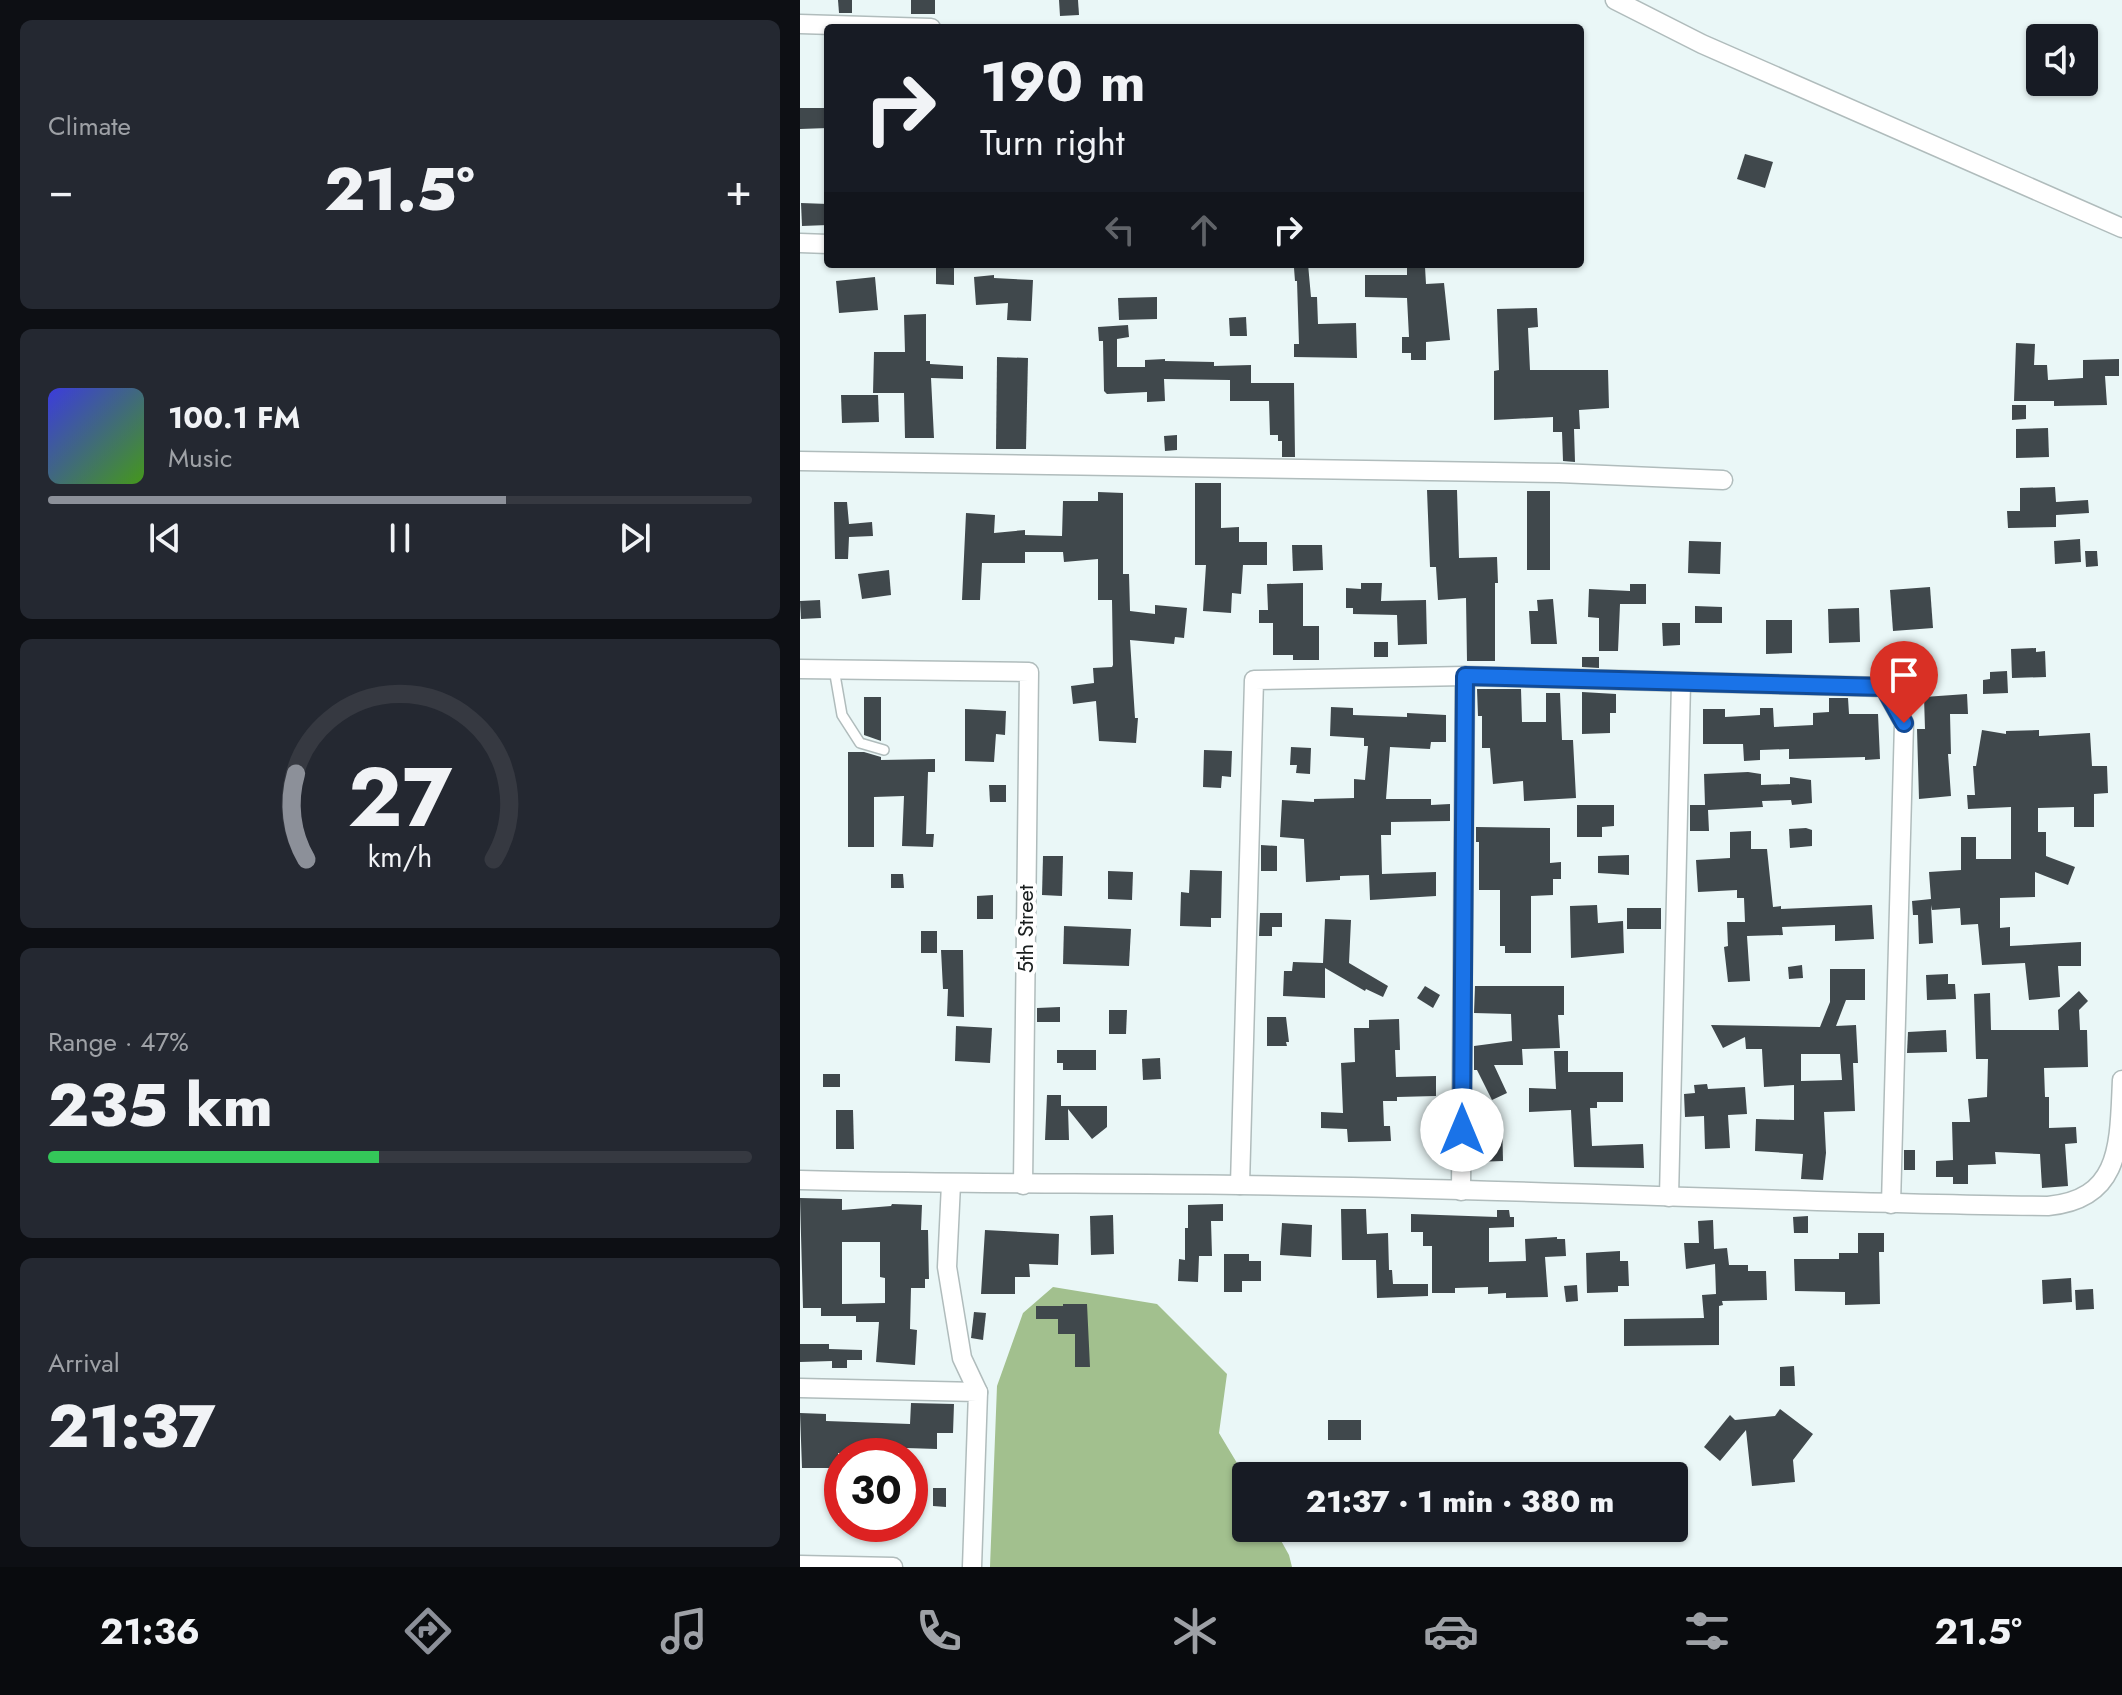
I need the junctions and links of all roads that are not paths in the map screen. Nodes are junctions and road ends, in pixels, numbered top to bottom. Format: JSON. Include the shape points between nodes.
{"nodes":[{"id":1,"x":1615,"y":0,"type":"edge"},
{"id":2,"x":800,"y":24,"type":"edge"},
{"id":3,"x":824,"y":25,"type":"edge"},
{"id":4,"x":2122,"y":228,"type":"edge"},
{"id":5,"x":800,"y":243,"type":"edge"},
{"id":6,"x":824,"y":244,"type":"edge"},
{"id":7,"x":800,"y":461,"type":"edge"},
{"id":8,"x":1723,"y":480,"type":"dead end"},
{"id":9,"x":800,"y":669,"type":"edge"},
{"id":10,"x":834,"y":669,"type":"junction"},
{"id":11,"x":1465,"y":676,"type":"junction"},
{"id":12,"x":1681,"y":683,"type":"junction"},
{"id":13,"x":884,"y":750,"type":"dead end"},
{"id":14,"x":2122,"y":1080,"type":"edge"},
{"id":15,"x":800,"y":1180,"type":"edge"},
{"id":16,"x":951,"y":1184,"type":"junction"},
{"id":17,"x":1023,"y":1185,"type":"junction"},
{"id":18,"x":1240,"y":1185,"type":"junction"},
{"id":19,"x":1461,"y":1191,"type":"junction"},
{"id":20,"x":1669,"y":1197,"type":"junction"},
{"id":21,"x":1891,"y":1204,"type":"junction"},
{"id":22,"x":800,"y":1388,"type":"edge"},
{"id":23,"x":978,"y":1392,"type":"junction"},
{"id":24,"x":800,"y":1565,"type":"edge"},
{"id":25,"x":893,"y":1567,"type":"edge"},
{"id":26,"x":972,"y":1567,"type":"edge"}],
"edges":[{"from":1,"to":4,"type":"street","via":[[1702,44]]},
{"from":2,"to":3,"type":"street"},
{"from":5,"to":6,"type":"street"},
{"from":7,"to":8,"type":"street"},
{"from":9,"to":10,"type":"street"},
{"from":10,"to":13,"type":"lane","via":[[842,715],[860,743]]},
{"from":10,"to":17,"type":"street","name":"5th Street","via":[[1029,672]]},
{"from":11,"to":12,"type":"street"},
{"from":11,"to":18,"type":"street","via":[[1254,680]]},
{"from":11,"to":19,"type":"street"},
{"from":12,"to":20,"type":"street"},
{"from":12,"to":21,"type":"street","via":[[1884,687],[1904,723]]},
{"from":14,"to":21,"type":"street","via":[[2116,1162],[2091,1195],[2072,1204],[2048,1206]]},
{"from":15,"to":16,"type":"street"},
{"from":16,"to":17,"type":"street"},
{"from":16,"to":23,"type":"street","via":[[947,1267],[962,1358]]},
{"from":17,"to":18,"type":"street"},
{"from":18,"to":19,"type":"street"},
{"from":19,"to":20,"type":"street"},
{"from":20,"to":21,"type":"street"},
{"from":22,"to":23,"type":"street"},
{"from":23,"to":26,"type":"street"},
{"from":24,"to":25,"type":"street"}]}
